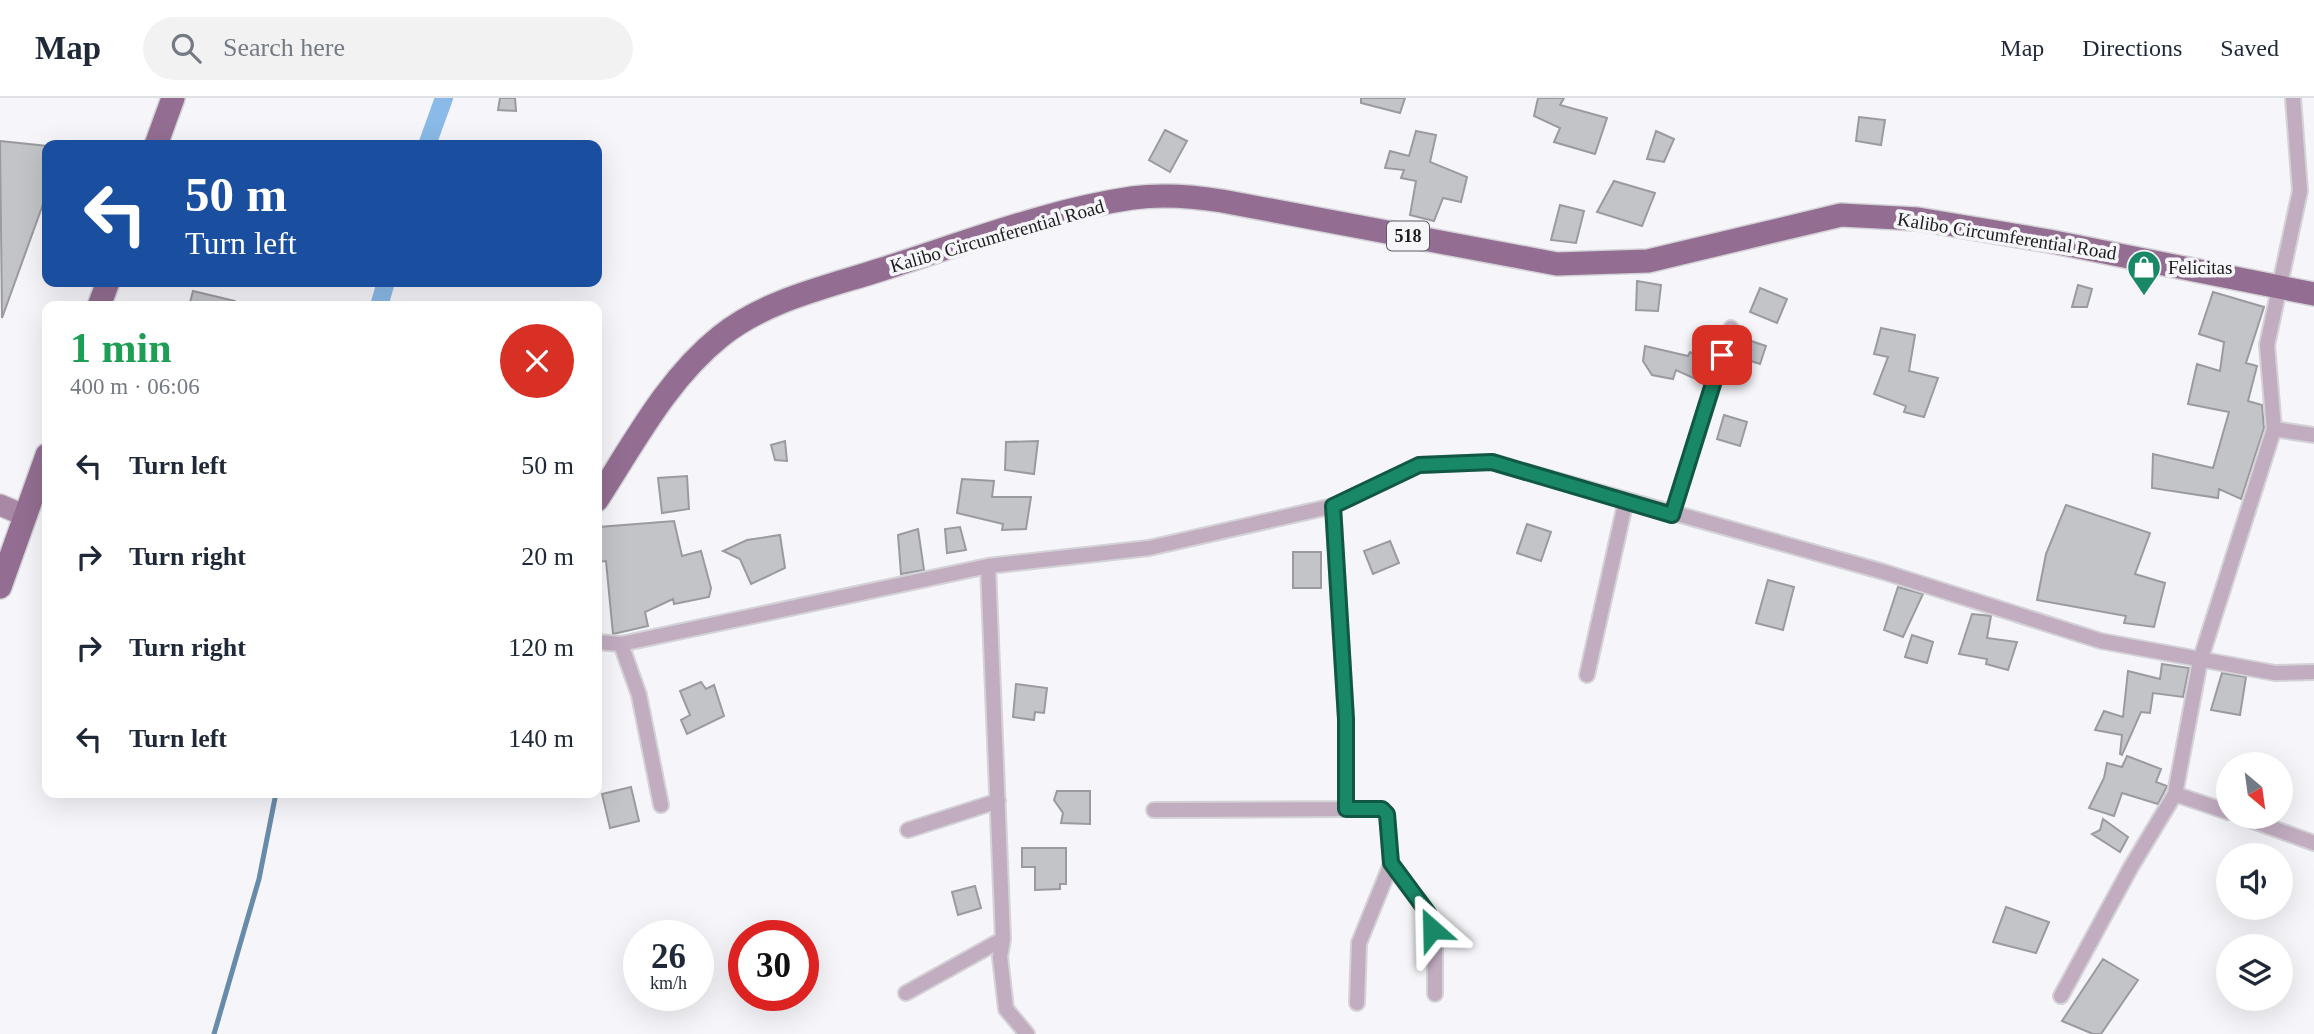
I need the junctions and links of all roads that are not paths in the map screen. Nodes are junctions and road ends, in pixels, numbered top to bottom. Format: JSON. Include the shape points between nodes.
{"nodes":[{"id":1,"x":173,"y":98,"type":"edge"},
{"id":2,"x":2293,"y":98,"type":"edge"},
{"id":3,"x":158,"y":140,"type":"edge"},
{"id":4,"x":2280,"y":285,"type":"junction"},
{"id":5,"x":2314,"y":294,"type":"edge"},
{"id":6,"x":1731,"y":328,"type":"dead end"},
{"id":7,"x":2274,"y":429,"type":"junction"},
{"id":8,"x":2314,"y":435,"type":"edge"},
{"id":9,"x":42,"y":486,"type":"edge"},
{"id":10,"x":602,"y":492,"type":"edge"},
{"id":11,"x":1626,"y":500,"type":"junction"},
{"id":12,"x":0,"y":505,"type":"edge"},
{"id":13,"x":1333,"y":506,"type":"junction"},
{"id":14,"x":1672,"y":515,"type":"junction"},
{"id":15,"x":37,"y":518,"type":"edge"},
{"id":16,"x":988,"y":566,"type":"junction"},
{"id":17,"x":0,"y":587,"type":"edge"},
{"id":18,"x":602,"y":642,"type":"edge"},
{"id":19,"x":621,"y":644,"type":"junction"},
{"id":20,"x":2200,"y":661,"type":"junction"},
{"id":21,"x":2314,"y":672,"type":"edge"},
{"id":22,"x":1587,"y":675,"type":"dead end"},
{"id":23,"x":2175,"y":793,"type":"junction"},
{"id":24,"x":998,"y":801,"type":"junction"},
{"id":25,"x":662,"y":805,"type":"dead end"},
{"id":26,"x":2216,"y":808,"type":"edge"},
{"id":27,"x":1346,"y":809,"type":"junction"},
{"id":28,"x":1154,"y":810,"type":"dead end"},
{"id":29,"x":908,"y":830,"type":"dead end"},
{"id":30,"x":2278,"y":830,"type":"edge"},
{"id":31,"x":2314,"y":843,"type":"edge"},
{"id":32,"x":1391,"y":863,"type":"junction"},
{"id":33,"x":1003,"y":939,"type":"junction"},
{"id":34,"x":906,"y":993,"type":"dead end"},
{"id":35,"x":1435,"y":994,"type":"dead end"},
{"id":36,"x":2061,"y":996,"type":"dead end"},
{"id":37,"x":1357,"y":1003,"type":"dead end"},
{"id":38,"x":1027,"y":1034,"type":"edge"}],
"edges":[{"from":1,"to":3,"type":"main road"},
{"from":2,"to":4,"type":"street","via":[[2300,191]]},
{"from":4,"to":5,"type":"main road","name":"Kalibo Circumferential Road","number":"518"},
{"from":4,"to":7,"type":"street","via":[[2267,345]]},
{"from":4,"to":10,"type":"main road","name":"Kalibo Circumferential Road","number":"518","via":[[1918,219],[1841,215],[1648,261],[1557,264],[1178,194],[1132,198],[1076,209],[947,248],[748,318],[723,334],[681,374]]},
{"from":6,"to":14,"type":"street"},
{"from":7,"to":8,"type":"street"},
{"from":7,"to":20,"type":"street"},
{"from":9,"to":15,"type":"main road"},
{"from":11,"to":13,"type":"street","via":[[1492,462],[1456,462],[1419,465]]},
{"from":11,"to":14,"type":"street"},
{"from":11,"to":22,"type":"street"},
{"from":12,"to":15,"type":"main road"},
{"from":13,"to":16,"type":"street","via":[[1149,548]]},
{"from":13,"to":27,"type":"street","via":[[1346,719]]},
{"from":14,"to":20,"type":"street","via":[[1884,572],[2101,641]]},
{"from":15,"to":17,"type":"main road"},
{"from":16,"to":19,"type":"street"},
{"from":16,"to":24,"type":"street"},
{"from":18,"to":19,"type":"street"},
{"from":19,"to":25,"type":"street","via":[[639,695]]},
{"from":20,"to":21,"type":"street","via":[[2275,673]]},
{"from":20,"to":23,"type":"street"},
{"from":23,"to":26,"type":"street"},
{"from":23,"to":36,"type":"street"},
{"from":24,"to":29,"type":"street"},
{"from":24,"to":33,"type":"street"},
{"from":27,"to":28,"type":"street"},
{"from":27,"to":32,"type":"street","via":[[1382,809],[1387,814]]},
{"from":30,"to":31,"type":"street"},
{"from":32,"to":35,"type":"street","via":[[1428,913],[1435,945]]},
{"from":32,"to":37,"type":"street","via":[[1359,943]]},
{"from":33,"to":34,"type":"street"},
{"from":33,"to":38,"type":"street","via":[[1000,957],[1006,1009]]}]}
